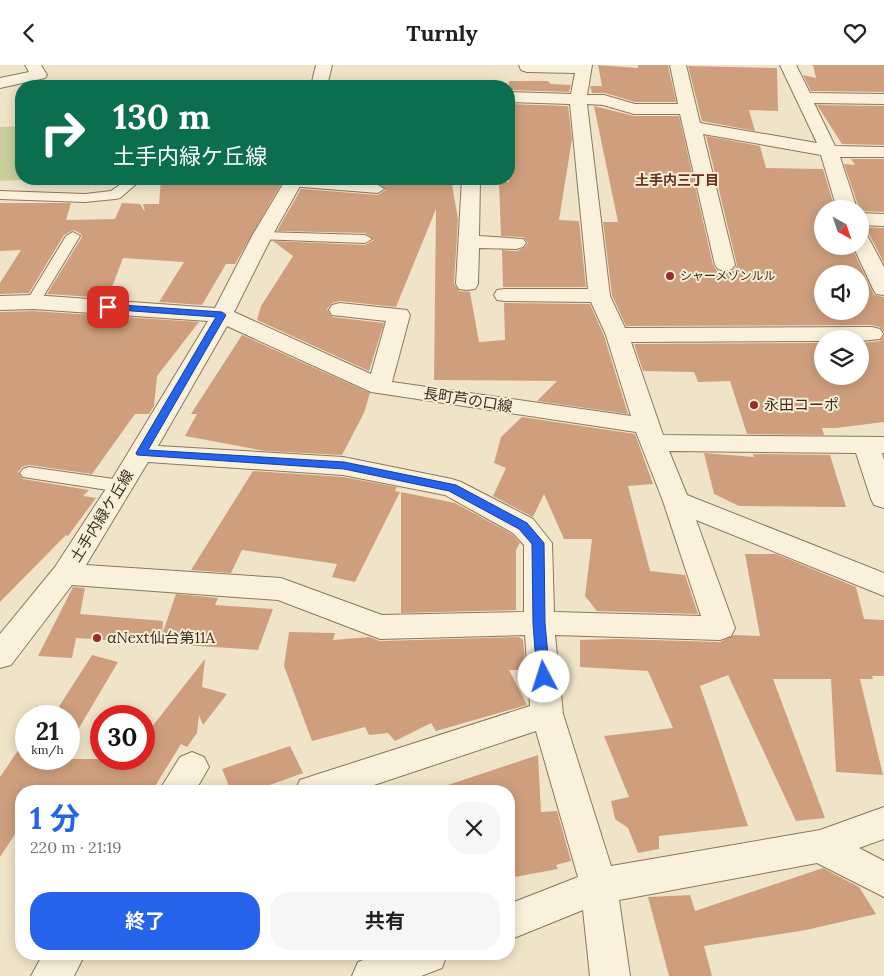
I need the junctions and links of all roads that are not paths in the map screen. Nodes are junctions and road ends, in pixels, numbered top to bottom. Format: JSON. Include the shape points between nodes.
{"nodes":[{"id":1,"x":33,"y":65,"type":"edge"},
{"id":2,"x":324,"y":65,"type":"edge"},
{"id":3,"x":527,"y":65,"type":"edge"},
{"id":4,"x":678,"y":65,"type":"edge"},
{"id":5,"x":788,"y":65,"type":"edge"},
{"id":6,"x":584,"y":67,"type":"edge"},
{"id":7,"x":320,"y":80,"type":"edge"},
{"id":8,"x":0,"y":83,"type":"edge"},
{"id":9,"x":515,"y":97,"type":"edge"},
{"id":10,"x":804,"y":98,"type":"junction"},
{"id":11,"x":578,"y":99,"type":"junction"},
{"id":12,"x":884,"y":99,"type":"edge"},
{"id":13,"x":687,"y":109,"type":"junction"},
{"id":14,"x":693,"y":127,"type":"junction"},
{"id":15,"x":829,"y":151,"type":"junction"},
{"id":16,"x":884,"y":152,"type":"edge"},
{"id":17,"x":128,"y":185,"type":"edge"},
{"id":18,"x":292,"y":185,"type":"edge"},
{"id":19,"x":336,"y":185,"type":"edge"},
{"id":20,"x":471,"y":185,"type":"edge"},
{"id":21,"x":378,"y":189,"type":"dead end"},
{"id":22,"x":0,"y":195,"type":"edge"},
{"id":23,"x":844,"y":200,"type":"edge"},
{"id":24,"x":869,"y":219,"type":"edge"},
{"id":25,"x":884,"y":220,"type":"edge"},
{"id":26,"x":73,"y":236,"type":"dead end"},
{"id":27,"x":262,"y":236,"type":"junction"},
{"id":28,"x":364,"y":239,"type":"dead end"},
{"id":29,"x":468,"y":242,"type":"junction"},
{"id":30,"x":516,"y":243,"type":"dead end"},
{"id":31,"x":868,"y":255,"type":"edge"},
{"id":32,"x":725,"y":265,"type":"dead end"},
{"id":33,"x":466,"y":284,"type":"dead end"},
{"id":34,"x":884,"y":289,"type":"edge"},
{"id":35,"x":505,"y":295,"type":"dead end"},
{"id":36,"x":599,"y":296,"type":"junction"},
{"id":37,"x":33,"y":302,"type":"junction"},
{"id":38,"x":0,"y":303,"type":"edge"},
{"id":39,"x":340,"y":310,"type":"dead end"},
{"id":40,"x":222,"y":315,"type":"junction"},
{"id":41,"x":872,"y":334,"type":"dead end"},
{"id":42,"x":617,"y":335,"type":"junction"},
{"id":43,"x":379,"y":387,"type":"junction"},
{"id":44,"x":650,"y":434,"type":"junction"},
{"id":45,"x":875,"y":445,"type":"edge"},
{"id":46,"x":141,"y":453,"type":"junction"},
{"id":47,"x":29,"y":473,"type":"dead end"},
{"id":48,"x":121,"y":486,"type":"junction"},
{"id":49,"x":884,"y":499,"type":"edge"},
{"id":50,"x":676,"y":501,"type":"junction"},
{"id":51,"x":65,"y":574,"type":"junction"},
{"id":52,"x":884,"y":585,"type":"edge"},
{"id":53,"x":539,"y":623,"type":"junction"},
{"id":54,"x":0,"y":656,"type":"edge"},
{"id":55,"x":547,"y":714,"type":"junction"},
{"id":56,"x":330,"y":785,"type":"edge"},
{"id":57,"x":884,"y":823,"type":"edge"},
{"id":58,"x":820,"y":846,"type":"junction"},
{"id":59,"x":884,"y":880,"type":"edge"},
{"id":60,"x":599,"y":886,"type":"junction"},
{"id":61,"x":515,"y":920,"type":"edge"},
{"id":62,"x":62,"y":960,"type":"edge"},
{"id":63,"x":413,"y":960,"type":"edge"},
{"id":64,"x":51,"y":976,"type":"edge"},
{"id":65,"x":372,"y":976,"type":"edge"},
{"id":66,"x":610,"y":976,"type":"edge"}],
"edges":[{"from":1,"to":8,"type":"street","via":[[39,75]]},
{"from":2,"to":7,"type":"street"},
{"from":3,"to":6,"type":"street"},
{"from":4,"to":13,"type":"street"},
{"from":5,"to":10,"type":"street"},
{"from":6,"to":11,"type":"street"},
{"from":9,"to":11,"type":"street"},
{"from":10,"to":12,"type":"street"},
{"from":10,"to":15,"type":"street"},
{"from":11,"to":13,"type":"street","via":[[604,100],[634,109]]},
{"from":11,"to":36,"type":"street"},
{"from":13,"to":14,"type":"street"},
{"from":14,"to":15,"type":"street"},
{"from":14,"to":32,"type":"street"},
{"from":15,"to":16,"type":"street"},
{"from":15,"to":23,"type":"street"},
{"from":17,"to":22,"type":"lane","via":[[115,195]]},
{"from":18,"to":27,"type":"street","name":"土手内緑ケ丘線"},
{"from":19,"to":21,"type":"lane"},
{"from":20,"to":29,"type":"street"},
{"from":24,"to":25,"type":"street"},
{"from":26,"to":37,"type":"lane"},
{"from":27,"to":28,"type":"lane"},
{"from":27,"to":40,"type":"street","name":"土手内緑ケ丘線"},
{"from":29,"to":30,"type":"street"},
{"from":29,"to":33,"type":"street"},
{"from":31,"to":34,"type":"street"},
{"from":35,"to":36,"type":"street"},
{"from":36,"to":42,"type":"street"},
{"from":37,"to":38,"type":"street","name":"長町芦の口線"},
{"from":37,"to":40,"type":"street","name":"長町芦の口線"},
{"from":39,"to":43,"type":"street","via":[[398,315]]},
{"from":40,"to":43,"type":"street","name":"長町芦の口線"},
{"from":40,"to":46,"type":"street","name":"土手内緑ケ丘線"},
{"from":41,"to":42,"type":"street"},
{"from":42,"to":44,"type":"street"},
{"from":43,"to":44,"type":"street","name":"長町芦の口線","via":[[625,424]]},
{"from":44,"to":45,"type":"street","name":"長町芦の口線"},
{"from":44,"to":50,"type":"street"},
{"from":45,"to":49,"type":"street"},
{"from":46,"to":48,"type":"street","name":"土手内緑ケ丘線"},
{"from":46,"to":53,"type":"street","via":[[344,466],[452,488],[523,526],[538,543]]},
{"from":47,"to":48,"type":"lane"},
{"from":48,"to":51,"type":"street","name":"土手内緑ケ丘線"},
{"from":50,"to":52,"type":"street"},
{"from":50,"to":53,"type":"street","via":[[720,628]]},
{"from":51,"to":53,"type":"street","via":[[281,589],[380,627]]},
{"from":51,"to":54,"type":"street","name":"土手内緑ケ丘線"},
{"from":53,"to":55,"type":"street"},
{"from":55,"to":56,"type":"street"},
{"from":55,"to":60,"type":"street"},
{"from":57,"to":58,"type":"street"},
{"from":58,"to":59,"type":"street"},
{"from":58,"to":60,"type":"street"},
{"from":60,"to":61,"type":"street"},
{"from":60,"to":66,"type":"street"},
{"from":62,"to":64,"type":"street"},
{"from":63,"to":65,"type":"street"}]}
